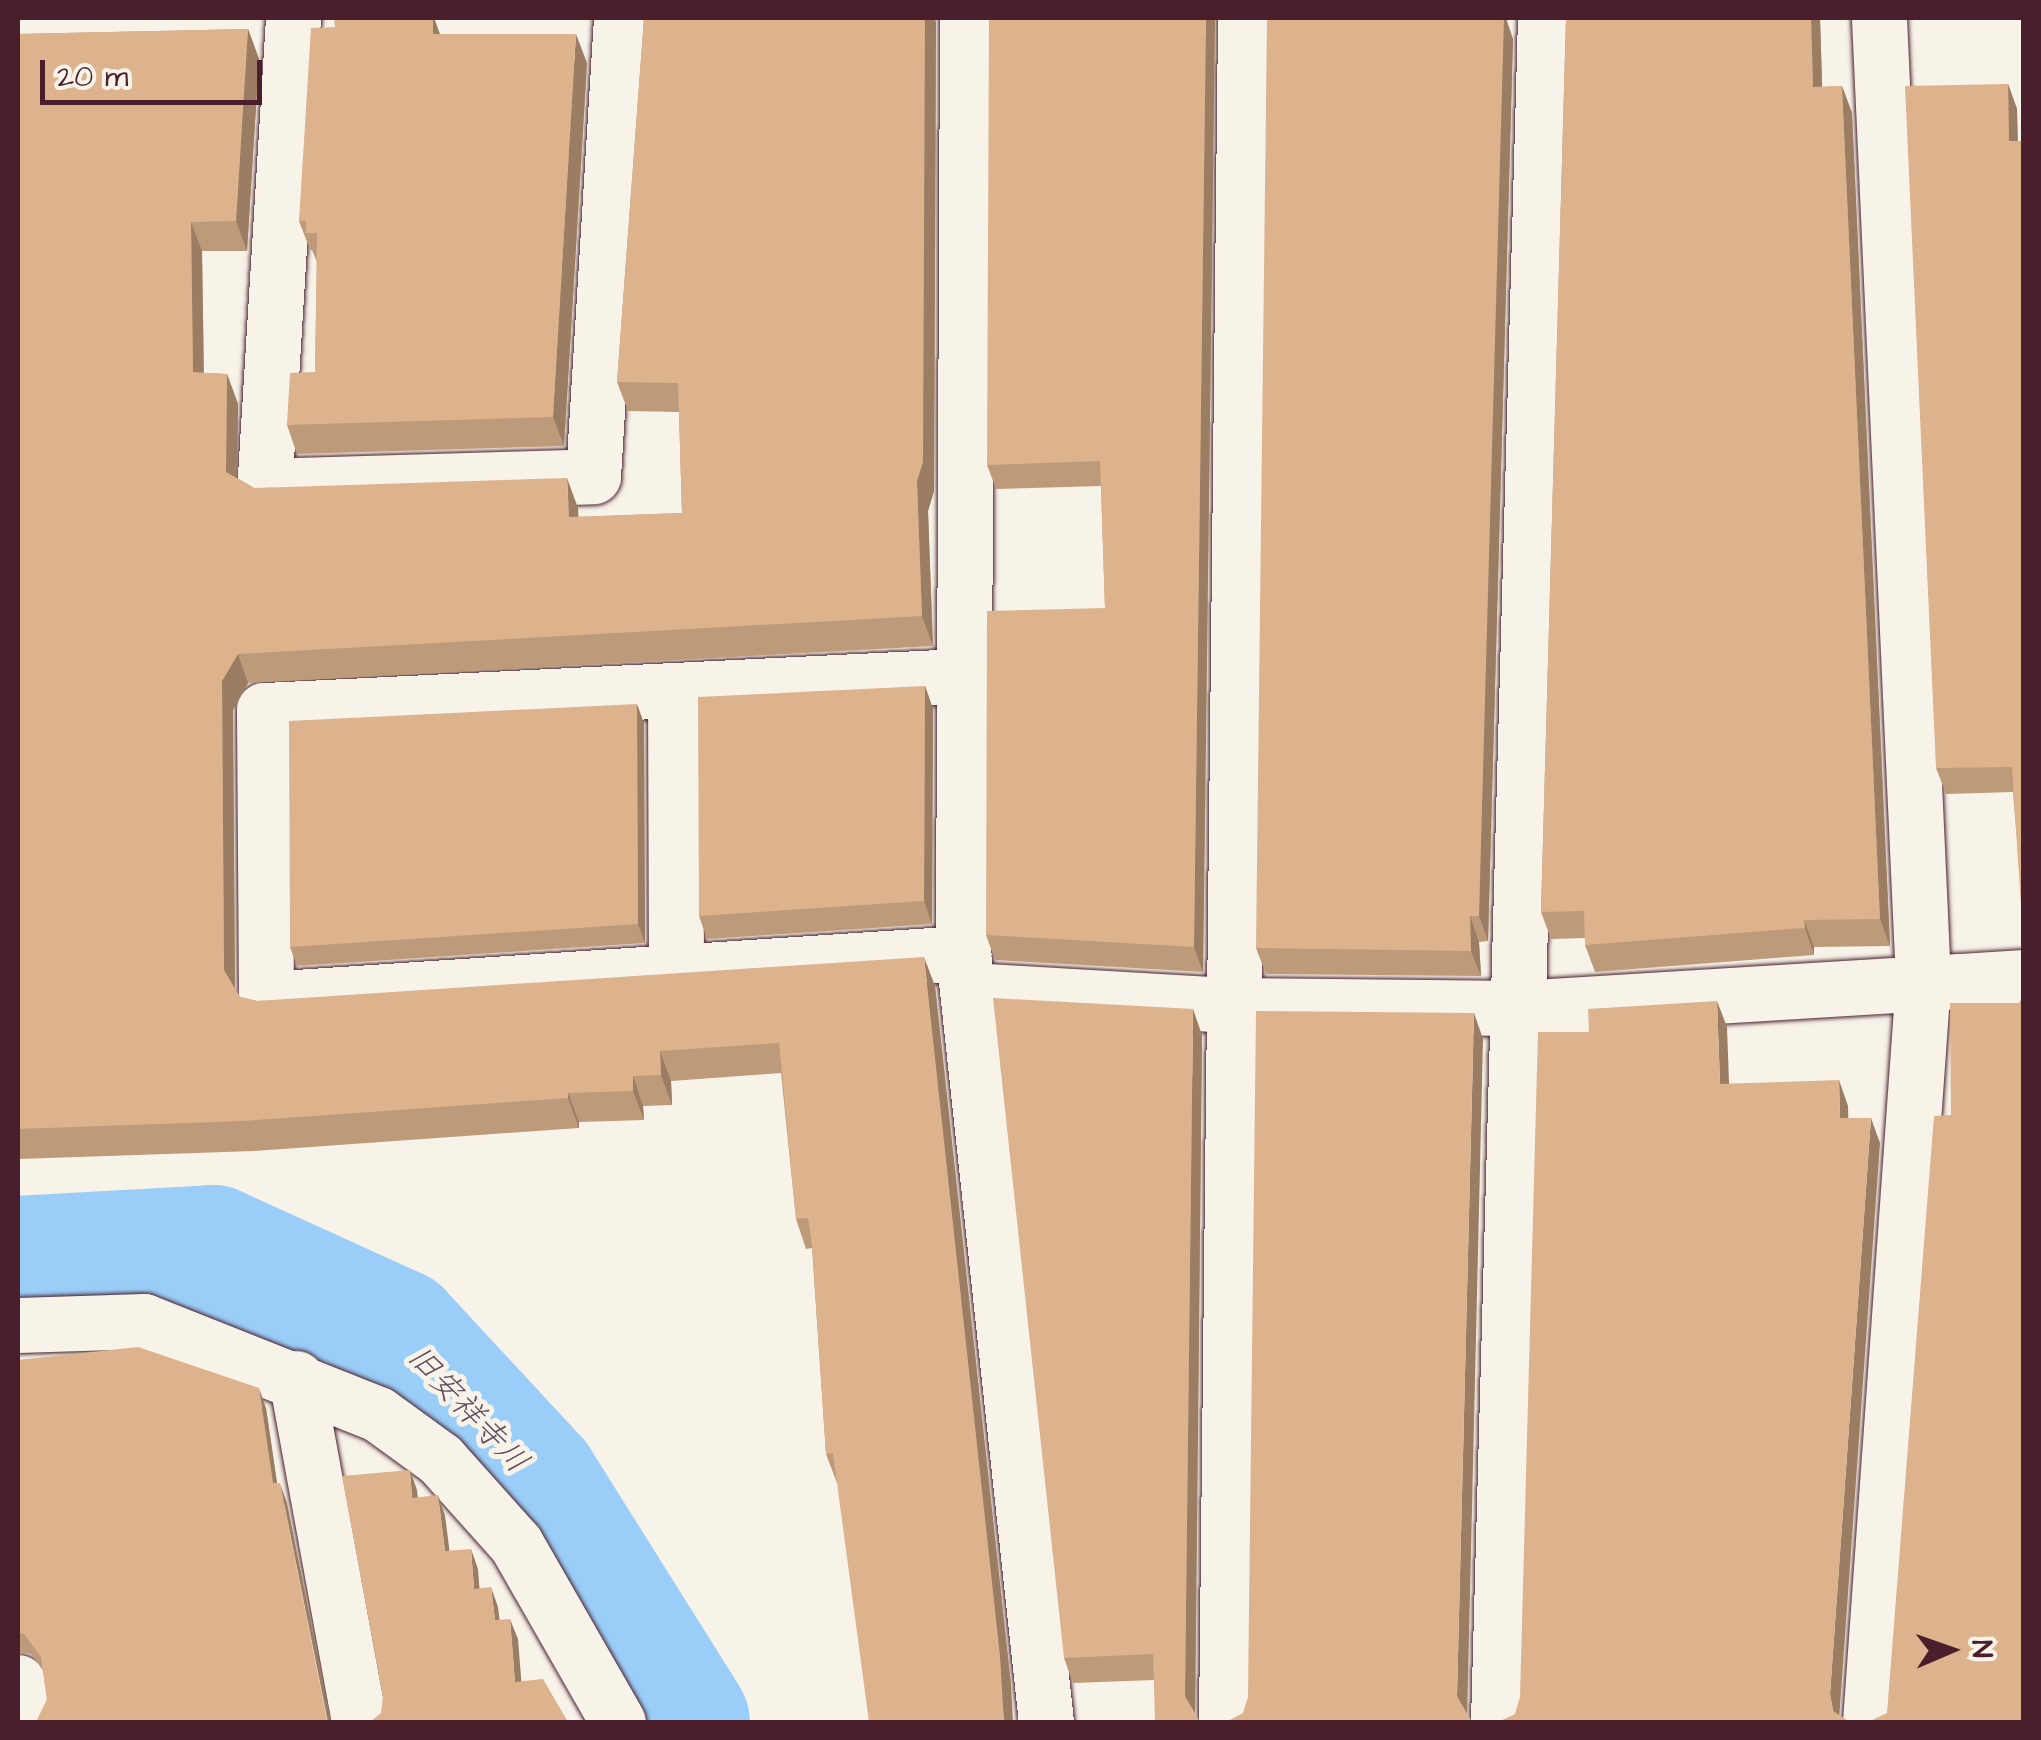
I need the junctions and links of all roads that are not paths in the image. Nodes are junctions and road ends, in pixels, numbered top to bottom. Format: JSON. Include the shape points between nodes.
{"nodes":[{"id":1,"x":293,"y":18,"type":"edge"},
{"id":2,"x":621,"y":18,"type":"edge"},
{"id":3,"x":967,"y":18,"type":"edge"},
{"id":4,"x":1245,"y":18,"type":"edge"},
{"id":5,"x":1545,"y":18,"type":"edge"},
{"id":6,"x":1879,"y":18,"type":"edge"},
{"id":7,"x":960,"y":676,"type":"junction"},
{"id":8,"x":675,"y":692,"type":"junction"},
{"id":9,"x":966,"y":971,"type":"junction"},
{"id":10,"x":676,"y":972,"type":"junction"},
{"id":11,"x":2024,"y":976,"type":"edge"},
{"id":12,"x":1923,"y":980,"type":"junction"},
{"id":13,"x":1232,"y":1005,"type":"junction"},
{"id":14,"x":1519,"y":1008,"type":"junction"},
{"id":15,"x":18,"y":1325,"type":"edge"},
{"id":16,"x":314,"y":1386,"type":"junction"},
{"id":17,"x":18,"y":1682,"type":"edge"},
{"id":18,"x":23,"y":1722,"type":"edge"},
{"id":19,"x":359,"y":1722,"type":"edge"},
{"id":20,"x":618,"y":1722,"type":"edge"},
{"id":21,"x":1046,"y":1722,"type":"edge"},
{"id":22,"x":1226,"y":1722,"type":"edge"},
{"id":23,"x":1498,"y":1722,"type":"edge"},
{"id":24,"x":1870,"y":1722,"type":"edge"}],
"edges":[{"from":1,"to":2,"type":"street","via":[[264,486],[593,476]]},
{"from":3,"to":7,"type":"street"},
{"from":4,"to":13,"type":"street"},
{"from":5,"to":14,"type":"street"},
{"from":6,"to":12,"type":"street"},
{"from":7,"to":8,"type":"street"},
{"from":7,"to":9,"type":"street"},
{"from":8,"to":10,"type":"street"},
{"from":8,"to":10,"type":"street","via":[[264,710],[266,999]]},
{"from":9,"to":10,"type":"street"},
{"from":9,"to":13,"type":"street"},
{"from":9,"to":21,"type":"street"},
{"from":11,"to":12,"type":"street"},
{"from":12,"to":14,"type":"street"},
{"from":12,"to":24,"type":"street"},
{"from":13,"to":14,"type":"street"},
{"from":13,"to":22,"type":"street"},
{"from":14,"to":23,"type":"street"},
{"from":15,"to":16,"type":"street","via":[[144,1322]]},
{"from":16,"to":19,"type":"street"},
{"from":16,"to":20,"type":"street","via":[[378,1414],[440,1460],[516,1544]]},
{"from":17,"to":18,"type":"street"}]}
